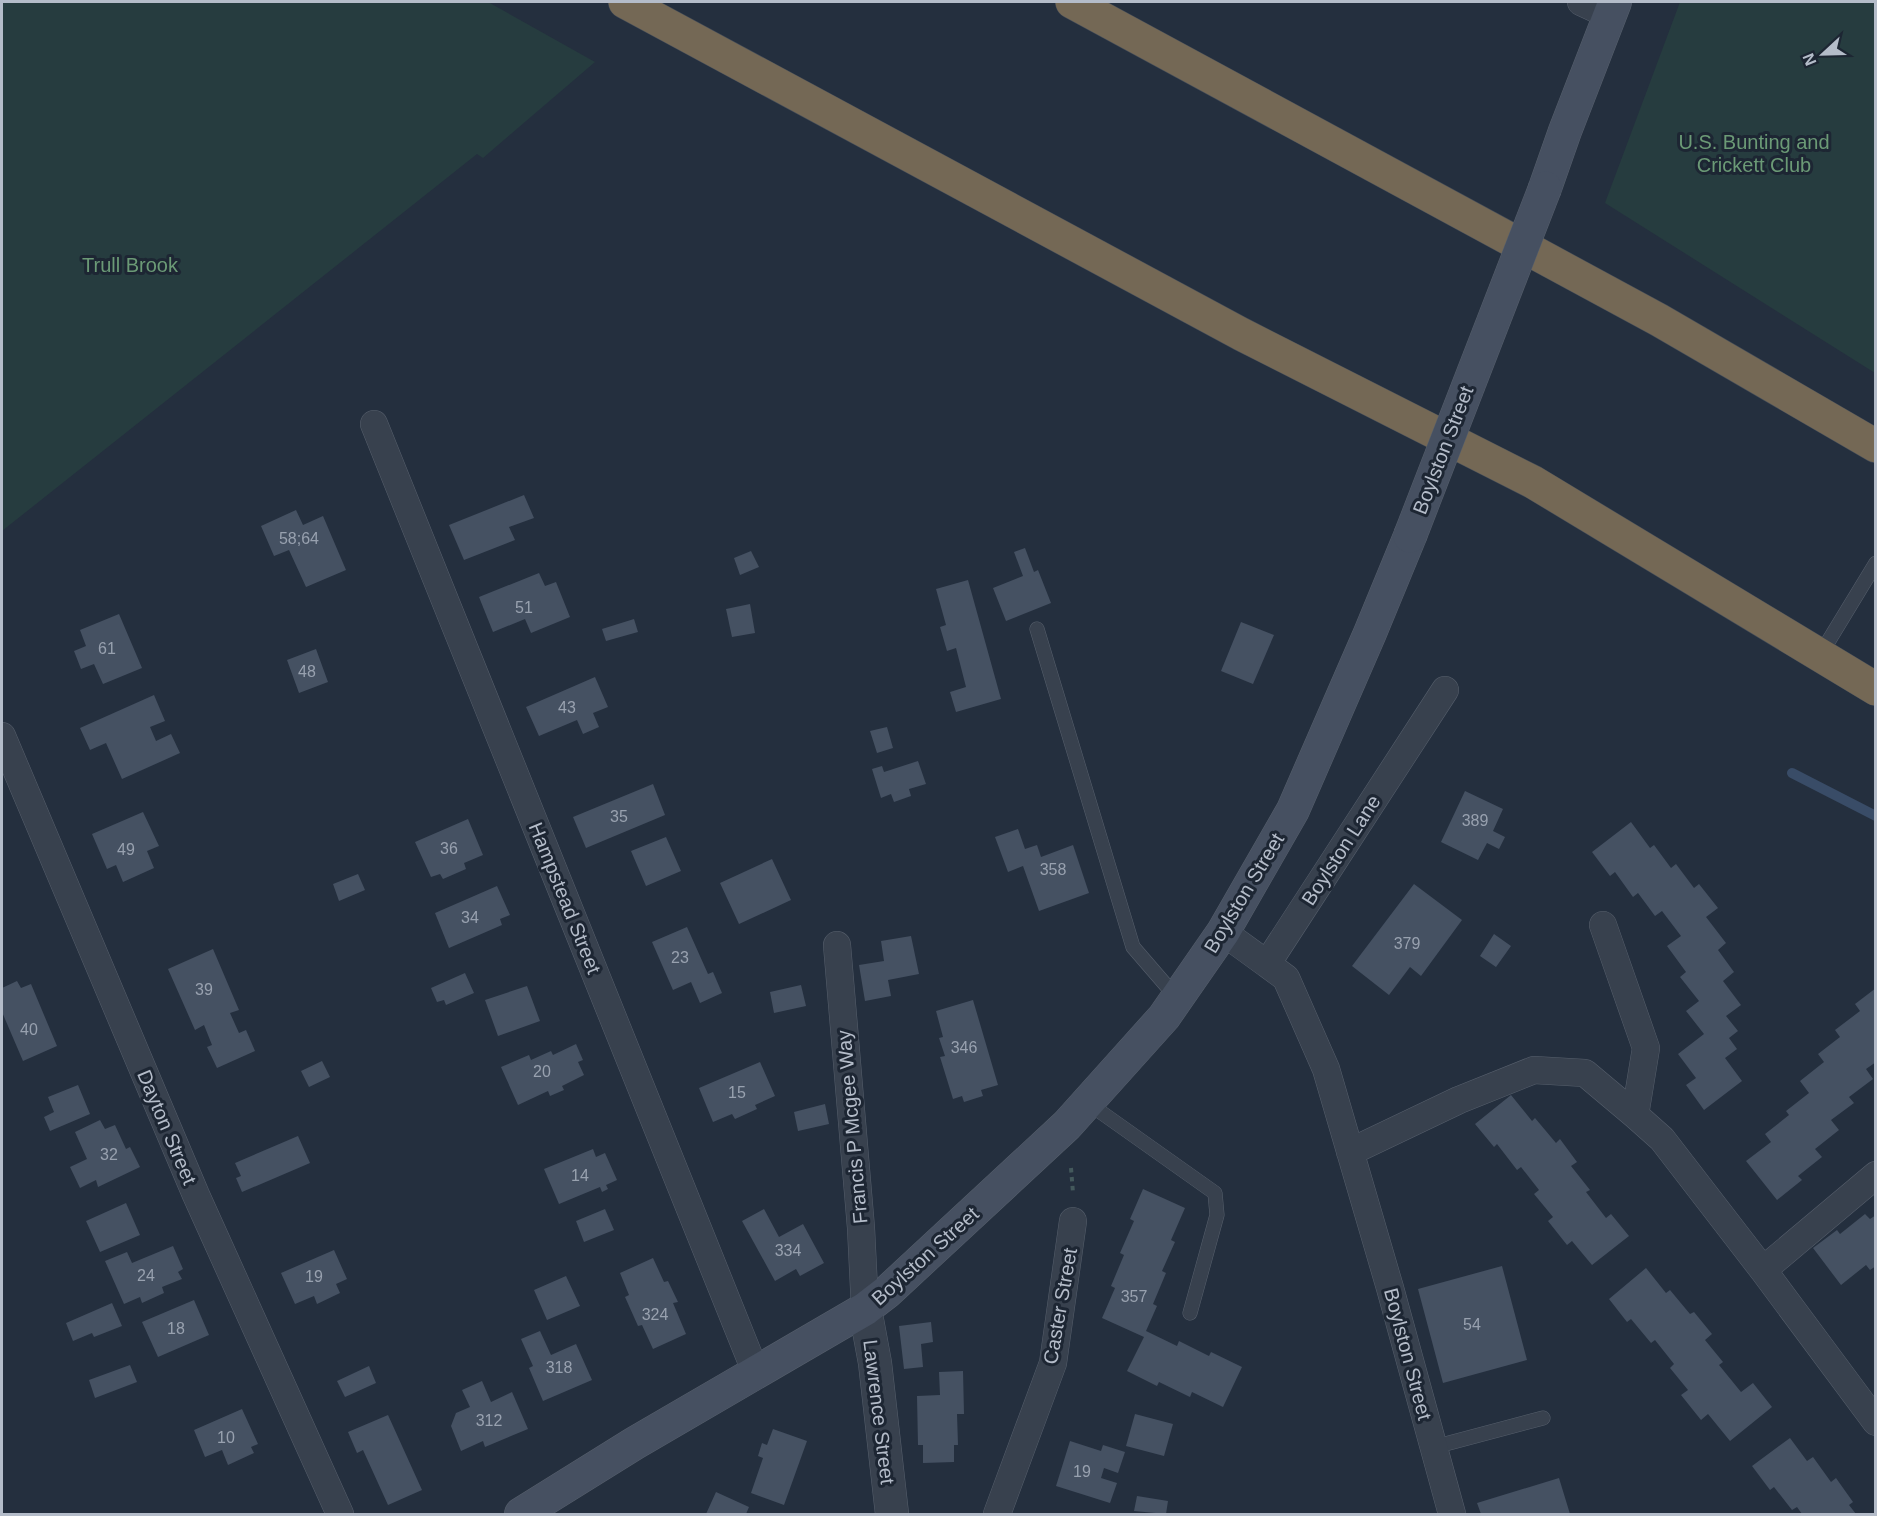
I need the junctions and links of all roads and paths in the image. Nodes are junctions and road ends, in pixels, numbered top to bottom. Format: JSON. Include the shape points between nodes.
{"nodes":[{"id":1,"x":625,"y":2,"type":"edge"},
{"id":2,"x":1072,"y":2,"type":"edge"},
{"id":3,"x":1602,"y":6,"type":"edge"},
{"id":4,"x":374,"y":424,"type":"dead end"},
{"id":5,"x":1875,"y":446,"type":"edge"},
{"id":6,"x":1875,"y":563,"type":"edge"},
{"id":7,"x":1038,"y":628,"type":"dead end"},
{"id":8,"x":1820,"y":655,"type":"junction"},
{"id":9,"x":1875,"y":689,"type":"edge"},
{"id":10,"x":1445,"y":690,"type":"dead end"},
{"id":11,"x":2,"y":736,"type":"edge"},
{"id":12,"x":1603,"y":925,"type":"dead end"},
{"id":13,"x":1223,"y":932,"type":"junction"},
{"id":14,"x":837,"y":945,"type":"dead end"},
{"id":15,"x":1267,"y":964,"type":"junction"},
{"id":16,"x":1177,"y":998,"type":"junction"},
{"id":17,"x":1077,"y":1114,"type":"junction"},
{"id":18,"x":1635,"y":1115,"type":"junction"},
{"id":19,"x":1350,"y":1152,"type":"junction"},
{"id":20,"x":1875,"y":1175,"type":"edge"},
{"id":21,"x":1073,"y":1221,"type":"joint"},
{"id":22,"x":1763,"y":1270,"type":"junction"},
{"id":23,"x":865,"y":1309,"type":"junction"},
{"id":24,"x":1190,"y":1313,"type":"dead end"},
{"id":25,"x":756,"y":1372,"type":"junction"},
{"id":26,"x":1543,"y":1418,"type":"dead end"},
{"id":27,"x":1875,"y":1422,"type":"edge"},
{"id":28,"x":1434,"y":1447,"type":"junction"},
{"id":29,"x":340,"y":1515,"type":"edge"},
{"id":30,"x":522,"y":1515,"type":"edge"},
{"id":31,"x":892,"y":1515,"type":"edge"},
{"id":32,"x":997,"y":1515,"type":"edge"},
{"id":33,"x":1452,"y":1515,"type":"edge"}],
"edges":[{"from":1,"to":8,"type":"highway","via":[[1231,328],[1533,482]]},
{"from":2,"to":5,"type":"highway","via":[[1659,320]]},
{"from":3,"to":13,"type":"main road","name":"Boylston Street","bridge":true,"via":[[1545,188],[1410,536],[1293,810]]},
{"from":4,"to":25,"type":"street","name":"Hampstead Street"},
{"from":6,"to":8,"type":"lane"},
{"from":7,"to":16,"type":"lane","via":[[1133,947]]},
{"from":8,"to":9,"type":"highway"},
{"from":10,"to":15,"type":"street","name":"Boylston Lane"},
{"from":11,"to":29,"type":"street","name":"Dayton Street","via":[[196,1195]]},
{"from":12,"to":18,"type":"street","via":[[1646,1048]]},
{"from":13,"to":15,"type":"street"},
{"from":13,"to":16,"type":"main road","name":"Boylston Street"},
{"from":14,"to":23,"type":"street","name":"Francis P Mcgee Way"},
{"from":15,"to":19,"type":"street","name":"Boylston Street","via":[[1286,978],[1291,988],[1326,1069]]},
{"from":16,"to":17,"type":"main road","name":"Boylston Street"},
{"from":17,"to":21,"type":"path","name":"Caster Street"},
{"from":17,"to":23,"type":"main road","name":"Boylston Street"},
{"from":17,"to":24,"type":"lane","via":[[1215,1193],[1217,1215]]},
{"from":18,"to":19,"type":"street","via":[[1585,1073],[1534,1070],[1459,1100]]},
{"from":18,"to":22,"type":"street","via":[[1662,1139]]},
{"from":19,"to":28,"type":"street","name":"Boylston Street"},
{"from":20,"to":22,"type":"street"},
{"from":21,"to":32,"type":"street","name":"Caster Street","via":[[1053,1363]]},
{"from":22,"to":27,"type":"street"},
{"from":23,"to":25,"type":"main road","name":"Boylston Street"},
{"from":23,"to":31,"type":"street","name":"Lawrence Street"},
{"from":25,"to":30,"type":"main road","name":"Boylston Street"},
{"from":26,"to":28,"type":"lane"},
{"from":28,"to":33,"type":"street","name":"Boylston Street"}]}
